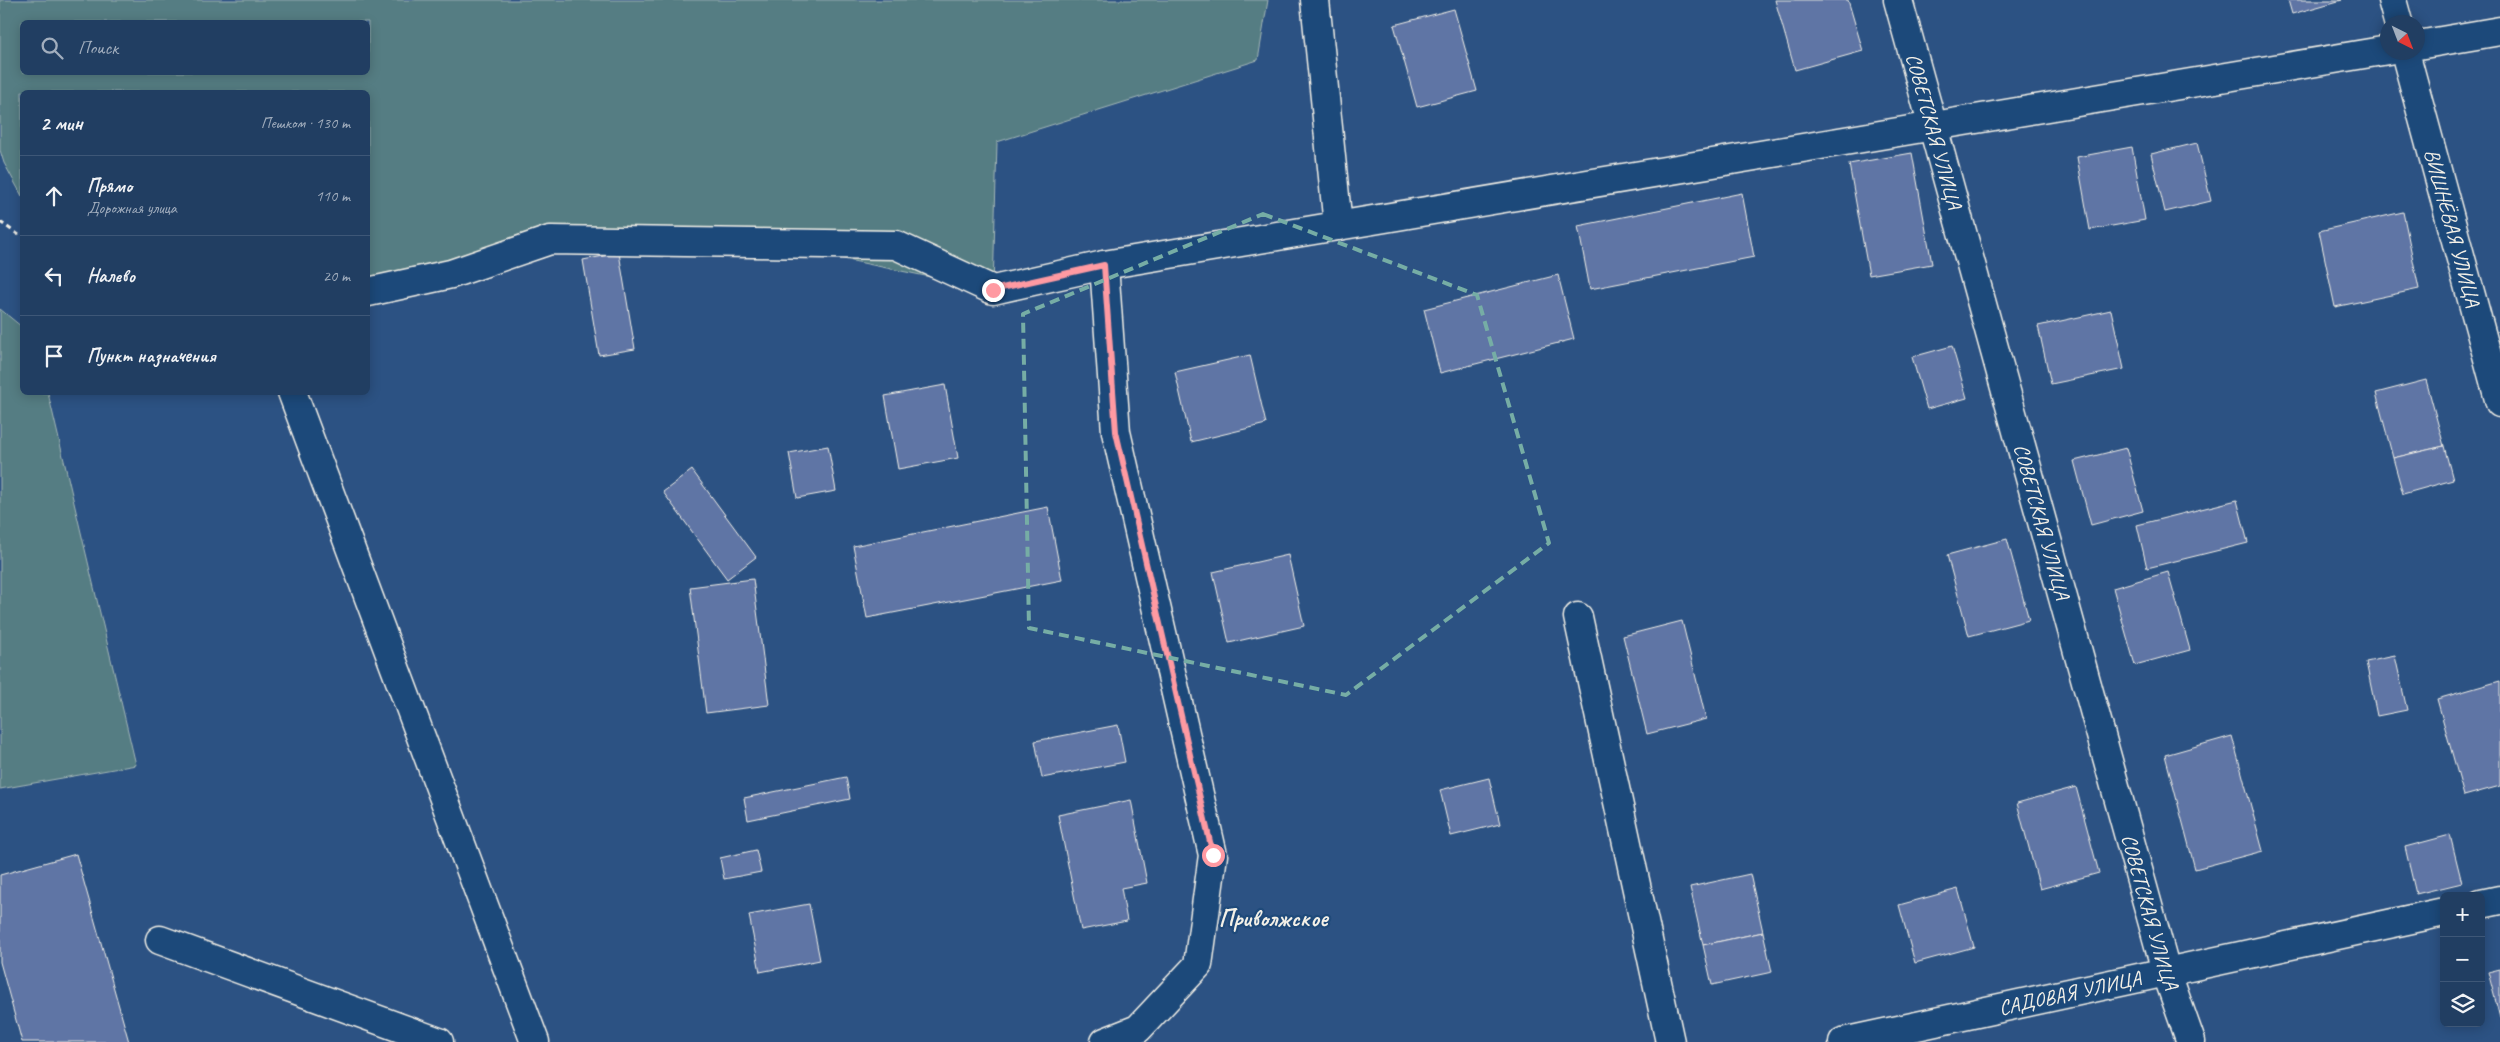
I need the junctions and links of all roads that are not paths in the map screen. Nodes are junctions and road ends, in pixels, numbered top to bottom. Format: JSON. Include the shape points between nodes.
{"nodes":[{"id":1,"x":1315,"y":0,"type":"edge"},
{"id":2,"x":1898,"y":0,"type":"edge"},
{"id":3,"x":2392,"y":0,"type":"edge"},
{"id":4,"x":2396,"y":15,"type":"edge"},
{"id":5,"x":2500,"y":31,"type":"edge"},
{"id":6,"x":2425,"y":44,"type":"edge"},
{"id":7,"x":2380,"y":51,"type":"edge"},
{"id":8,"x":2407,"y":60,"type":"edge"},
{"id":9,"x":1932,"y":126,"type":"junction"},
{"id":10,"x":1338,"y":226,"type":"junction"},
{"id":11,"x":1104,"y":265,"type":"junction"},
{"id":12,"x":370,"y":292,"type":"edge"},
{"id":13,"x":293,"y":395,"type":"edge"},
{"id":14,"x":2500,"y":403,"type":"edge"},
{"id":15,"x":1578,"y":616,"type":"dead end"},
{"id":16,"x":2500,"y":900,"type":"edge"},
{"id":17,"x":2485,"y":903,"type":"edge"},
{"id":18,"x":2440,"y":913,"type":"edge"},
{"id":19,"x":160,"y":940,"type":"dead end"},
{"id":20,"x":2166,"y":971,"type":"junction"},
{"id":21,"x":439,"y":1042,"type":"edge"},
{"id":22,"x":535,"y":1042,"type":"edge"},
{"id":23,"x":1105,"y":1042,"type":"edge"},
{"id":24,"x":1670,"y":1042,"type":"edge"},
{"id":25,"x":1843,"y":1042,"type":"edge"},
{"id":26,"x":2191,"y":1042,"type":"edge"}],
"edges":[{"from":1,"to":10,"type":"street"},
{"from":2,"to":9,"type":"street","name":"СОВЕТСКАЯ УЛИЦА"},
{"from":3,"to":4,"type":"street"},
{"from":5,"to":6,"type":"street"},
{"from":7,"to":9,"type":"street"},
{"from":8,"to":14,"type":"street","name":"ВИШНЁВАЯ УЛИЦА"},
{"from":9,"to":10,"type":"street"},
{"from":9,"to":20,"type":"street","name":"СОВЕТСКАЯ УЛИЦА"},
{"from":10,"to":11,"type":"street"},
{"from":11,"to":12,"type":"street","via":[[993,290],[896,245],[550,240],[451,274]]},
{"from":11,"to":23,"type":"street","via":[[1116,432],[1213,855],[1198,964],[1138,1028]]},
{"from":13,"to":22,"type":"street"},
{"from":15,"to":24,"type":"street"},
{"from":16,"to":17,"type":"street"},
{"from":18,"to":20,"type":"street","name":"САДОВАЯ УЛИЦА"},
{"from":19,"to":21,"type":"street"},
{"from":20,"to":25,"type":"street","name":"САДОВАЯ УЛИЦА"},
{"from":20,"to":26,"type":"street","name":"СОВЕТСКАЯ УЛИЦА"}]}
